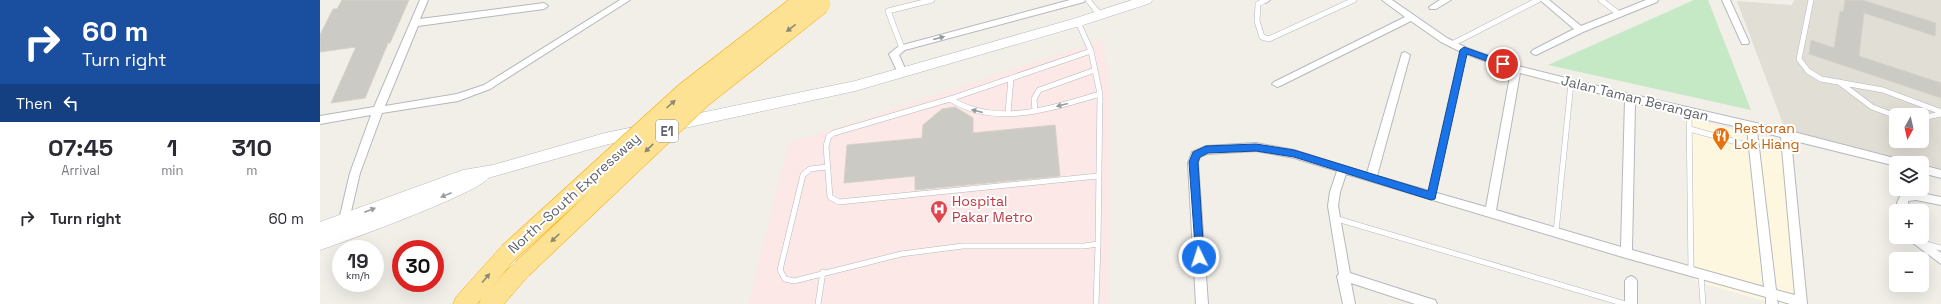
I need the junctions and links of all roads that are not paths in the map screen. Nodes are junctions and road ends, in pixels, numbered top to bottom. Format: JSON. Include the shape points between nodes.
{"nodes":[{"id":1,"x":424,"y":0,"type":"edge"},
{"id":2,"x":932,"y":0,"type":"edge"},
{"id":3,"x":1081,"y":0,"type":"edge"},
{"id":4,"x":1088,"y":0,"type":"edge"},
{"id":5,"x":1146,"y":0,"type":"edge"},
{"id":6,"x":1266,"y":0,"type":"edge"},
{"id":7,"x":1354,"y":0,"type":"edge"},
{"id":8,"x":1386,"y":0,"type":"edge"},
{"id":9,"x":1447,"y":0,"type":"edge"},
{"id":10,"x":1538,"y":0,"type":"edge"},
{"id":11,"x":1544,"y":0,"type":"edge"},
{"id":12,"x":1601,"y":0,"type":"edge"},
{"id":13,"x":1654,"y":0,"type":"edge"},
{"id":14,"x":1726,"y":0,"type":"edge"},
{"id":15,"x":1811,"y":0,"type":"edge"},
{"id":16,"x":622,"y":1,"type":"edge"},
{"id":17,"x":818,"y":1,"type":"edge"},
{"id":18,"x":544,"y":6,"type":"dead end"},
{"id":19,"x":1433,"y":7,"type":"dead end"},
{"id":20,"x":1619,"y":14,"type":"junction"},
{"id":21,"x":1100,"y":15,"type":"junction"},
{"id":22,"x":1410,"y":18,"type":"junction"},
{"id":23,"x":1078,"y":22,"type":"junction"},
{"id":24,"x":415,"y":23,"type":"junction"},
{"id":25,"x":1580,"y":30,"type":"junction"},
{"id":26,"x":1745,"y":42,"type":"dead end"},
{"id":27,"x":1452,"y":44,"type":"junction"},
{"id":28,"x":902,"y":48,"type":"junction"},
{"id":29,"x":1464,"y":50,"type":"junction"},
{"id":30,"x":1091,"y":51,"type":"junction"},
{"id":31,"x":1536,"y":52,"type":"dead end"},
{"id":32,"x":1405,"y":55,"type":"dead end"},
{"id":33,"x":1516,"y":69,"type":"junction"},
{"id":34,"x":1095,"y":70,"type":"junction"},
{"id":35,"x":902,"y":73,"type":"junction"},
{"id":36,"x":1011,"y":78,"type":"junction"},
{"id":37,"x":1838,"y":82,"type":"junction"},
{"id":38,"x":1571,"y":83,"type":"junction"},
{"id":39,"x":1277,"y":84,"type":"dead end"},
{"id":40,"x":1100,"y":94,"type":"junction"},
{"id":41,"x":1630,"y":98,"type":"junction"},
{"id":42,"x":950,"y":99,"type":"junction"},
{"id":43,"x":378,"y":110,"type":"junction"},
{"id":44,"x":1035,"y":111,"type":"junction"},
{"id":45,"x":1689,"y":112,"type":"junction"},
{"id":46,"x":1008,"y":113,"type":"junction"},
{"id":47,"x":1889,"y":113,"type":"edge"},
{"id":48,"x":1941,"y":113,"type":"edge"},
{"id":49,"x":1929,"y":116,"type":"edge"},
{"id":50,"x":320,"y":120,"type":"edge"},
{"id":51,"x":1752,"y":126,"type":"junction"},
{"id":52,"x":1690,"y":129,"type":"junction"},
{"id":53,"x":1786,"y":134,"type":"junction"},
{"id":54,"x":1754,"y":147,"type":"junction"},
{"id":55,"x":1889,"y":161,"type":"edge"},
{"id":56,"x":827,"y":167,"type":"junction"},
{"id":57,"x":1342,"y":170,"type":"junction"},
{"id":58,"x":493,"y":171,"type":"junction"},
{"id":59,"x":1929,"y":171,"type":"edge"},
{"id":60,"x":1941,"y":174,"type":"edge"},
{"id":61,"x":1098,"y":176,"type":"junction"},
{"id":62,"x":1371,"y":178,"type":"junction"},
{"id":63,"x":1431,"y":196,"type":"junction"},
{"id":64,"x":1941,"y":201,"type":"edge"},
{"id":65,"x":1902,"y":204,"type":"edge"},
{"id":66,"x":1490,"y":213,"type":"junction"},
{"id":67,"x":1333,"y":218,"type":"junction"},
{"id":68,"x":344,"y":220,"type":"junction"},
{"id":69,"x":320,"y":229,"type":"edge"},
{"id":70,"x":1556,"y":232,"type":"junction"},
{"id":71,"x":320,"y":243,"type":"edge"},
{"id":72,"x":1098,"y":244,"type":"junction"},
{"id":73,"x":1921,"y":244,"type":"edge"},
{"id":74,"x":1928,"y":244,"type":"edge"},
{"id":75,"x":1941,"y":248,"type":"edge"},
{"id":76,"x":1626,"y":254,"type":"junction"},
{"id":77,"x":1941,"y":259,"type":"edge"},
{"id":78,"x":823,"y":272,"type":"junction"},
{"id":79,"x":1691,"y":272,"type":"junction"},
{"id":80,"x":1701,"y":275,"type":"junction"},
{"id":81,"x":1343,"y":276,"type":"junction"},
{"id":82,"x":1631,"y":281,"type":"dead end"},
{"id":83,"x":1771,"y":299,"type":"edge"},
{"id":84,"x":1414,"y":301,"type":"edge"},
{"id":85,"x":1801,"y":303,"type":"edge"},
{"id":86,"x":464,"y":304,"type":"edge"},
{"id":87,"x":490,"y":304,"type":"edge"},
{"id":88,"x":818,"y":304,"type":"edge"},
{"id":89,"x":1096,"y":304,"type":"edge"},
{"id":90,"x":1202,"y":304,"type":"edge"},
{"id":91,"x":1349,"y":304,"type":"edge"},
{"id":92,"x":1431,"y":304,"type":"edge"},
{"id":93,"x":1625,"y":304,"type":"edge"},
{"id":94,"x":1631,"y":304,"type":"edge"},
{"id":95,"x":1703,"y":304,"type":"edge"}],
"edges":[{"from":1,"to":24,"type":"street"},
{"from":2,"to":28,"type":"lane","via":[[888,11]]},
{"from":28,"to":3,"type":"street","one_way":true},
{"from":4,"to":21,"type":"lane"},
{"from":5,"to":21,"type":"main road"},
{"from":6,"to":7,"type":"lane","via":[[1258,4],[1256,13],[1262,37],[1269,40]]},
{"from":8,"to":22,"type":"street","name":"Jalan Taman Berangan"},
{"from":9,"to":19,"type":"street"},
{"from":10,"to":27,"type":"lane"},
{"from":11,"to":25,"type":"street"},
{"from":12,"to":20,"type":"lane"},
{"from":13,"to":20,"type":"street"},
{"from":14,"to":26,"type":"street"},
{"from":15,"to":37,"type":"lane","via":[[1798,59],[1808,72],[1821,79]]},
{"from":16,"to":43,"type":"street","via":[[486,86],[458,97]]},
{"from":86,"to":17,"type":"highway","name":"North–South Expressway","number":"E1","one_way":true,"bridge":true,"via":[[508,253],[685,92]]},
{"from":17,"to":87,"type":"highway","name":"North–South Expressway","number":"E1","one_way":true,"bridge":true,"via":[[701,99],[522,269]]},
{"from":18,"to":24,"type":"street"},
{"from":20,"to":25,"type":"street"},
{"from":21,"to":23,"type":"main road"},
{"from":22,"to":27,"type":"street","name":"Jalan Taman Berangan"},
{"from":22,"to":39,"type":"street"},
{"from":23,"to":30,"type":"lane"},
{"from":23,"to":35,"type":"main road"},
{"from":24,"to":43,"type":"street"},
{"from":25,"to":31,"type":"street"},
{"from":27,"to":29,"type":"street","name":"Jalan Taman Berangan"},
{"from":28,"to":35,"type":"street","via":[[894,54]]},
{"from":29,"to":33,"type":"street","name":"Jalan Taman Berangan"},
{"from":29,"to":63,"type":"lane"},
{"from":30,"to":34,"type":"lane"},
{"from":30,"to":36,"type":"lane"},
{"from":32,"to":62,"type":"street"},
{"from":33,"to":38,"type":"street","name":"Jalan Taman Berangan"},
{"from":33,"to":66,"type":"street"},
{"from":34,"to":40,"type":"lane"},
{"from":34,"to":44,"type":"lane","via":[[1039,90],[1034,99]]},
{"from":35,"to":58,"type":"main road","via":[[805,98],[605,139]]},
{"from":36,"to":42,"type":"lane"},
{"from":36,"to":46,"type":"lane"},
{"from":37,"to":47,"type":"lane","via":[[1872,107]]},
{"from":37,"to":48,"type":"lane","via":[[1872,87],[1917,101]]},
{"from":38,"to":41,"type":"street","name":"Jalan Taman Berangan"},
{"from":38,"to":70,"type":"lane"},
{"from":40,"to":44,"type":"lane","one_way":true},
{"from":40,"to":61,"type":"lane"},
{"from":41,"to":45,"type":"street","name":"Jalan Taman Berangan"},
{"from":41,"to":76,"type":"street"},
{"from":46,"to":42,"type":"lane","one_way":true,"via":[[976,112]]},
{"from":42,"to":56,"type":"lane","via":[[834,133],[827,140]]},
{"from":43,"to":50,"type":"street"},
{"from":43,"to":68,"type":"street","via":[[355,173]]},
{"from":44,"to":46,"type":"lane"},
{"from":45,"to":51,"type":"street","name":"Jalan Taman Berangan"},
{"from":45,"to":52,"type":"lane"},
{"from":48,"to":49,"type":"lane"},
{"from":51,"to":53,"type":"street","name":"Jalan Taman Berangan"},
{"from":51,"to":54,"type":"street"},
{"from":52,"to":54,"type":"lane"},
{"from":52,"to":79,"type":"lane"},
{"from":53,"to":55,"type":"street","name":"Jalan Taman Berangan"},
{"from":53,"to":85,"type":"street"},
{"from":54,"to":83,"type":"street"},
{"from":56,"to":61,"type":"lane","via":[[830,197],[839,202]]},
{"from":56,"to":78,"type":"lane","via":[[810,169],[803,175],[780,270],[785,279],[794,281]]},
{"from":57,"to":62,"type":"street"},
{"from":57,"to":67,"type":"street","via":[[1334,192]]},
{"from":57,"to":90,"type":"street","via":[[1294,154],[1256,147],[1206,150],[1196,155],[1193,162]]},
{"from":68,"to":58,"type":"main road","one_way":true,"via":[[463,176]]},
{"from":58,"to":71,"type":"main road","one_way":true,"via":[[454,192]]},
{"from":59,"to":60,"type":"street"},
{"from":61,"to":72,"type":"lane"},
{"from":62,"to":63,"type":"street"},
{"from":63,"to":66,"type":"street"},
{"from":64,"to":65,"type":"street","via":[[1916,196],[1905,197]]},
{"from":66,"to":70,"type":"street"},
{"from":67,"to":81,"type":"street"},
{"from":67,"to":93,"type":"lane"},
{"from":68,"to":69,"type":"main road"},
{"from":70,"to":76,"type":"street"},
{"from":72,"to":78,"type":"lane","via":[[963,246],[901,254]]},
{"from":72,"to":89,"type":"lane"},
{"from":73,"to":77,"type":"street"},
{"from":74,"to":75,"type":"lane"},
{"from":76,"to":79,"type":"street"},
{"from":78,"to":88,"type":"lane"},
{"from":79,"to":80,"type":"street"},
{"from":80,"to":83,"type":"street"},
{"from":80,"to":95,"type":"lane"},
{"from":81,"to":84,"type":"street"},
{"from":81,"to":91,"type":"street"},
{"from":82,"to":94,"type":"street"},
{"from":83,"to":85,"type":"street"},
{"from":84,"to":92,"type":"street"}]}
